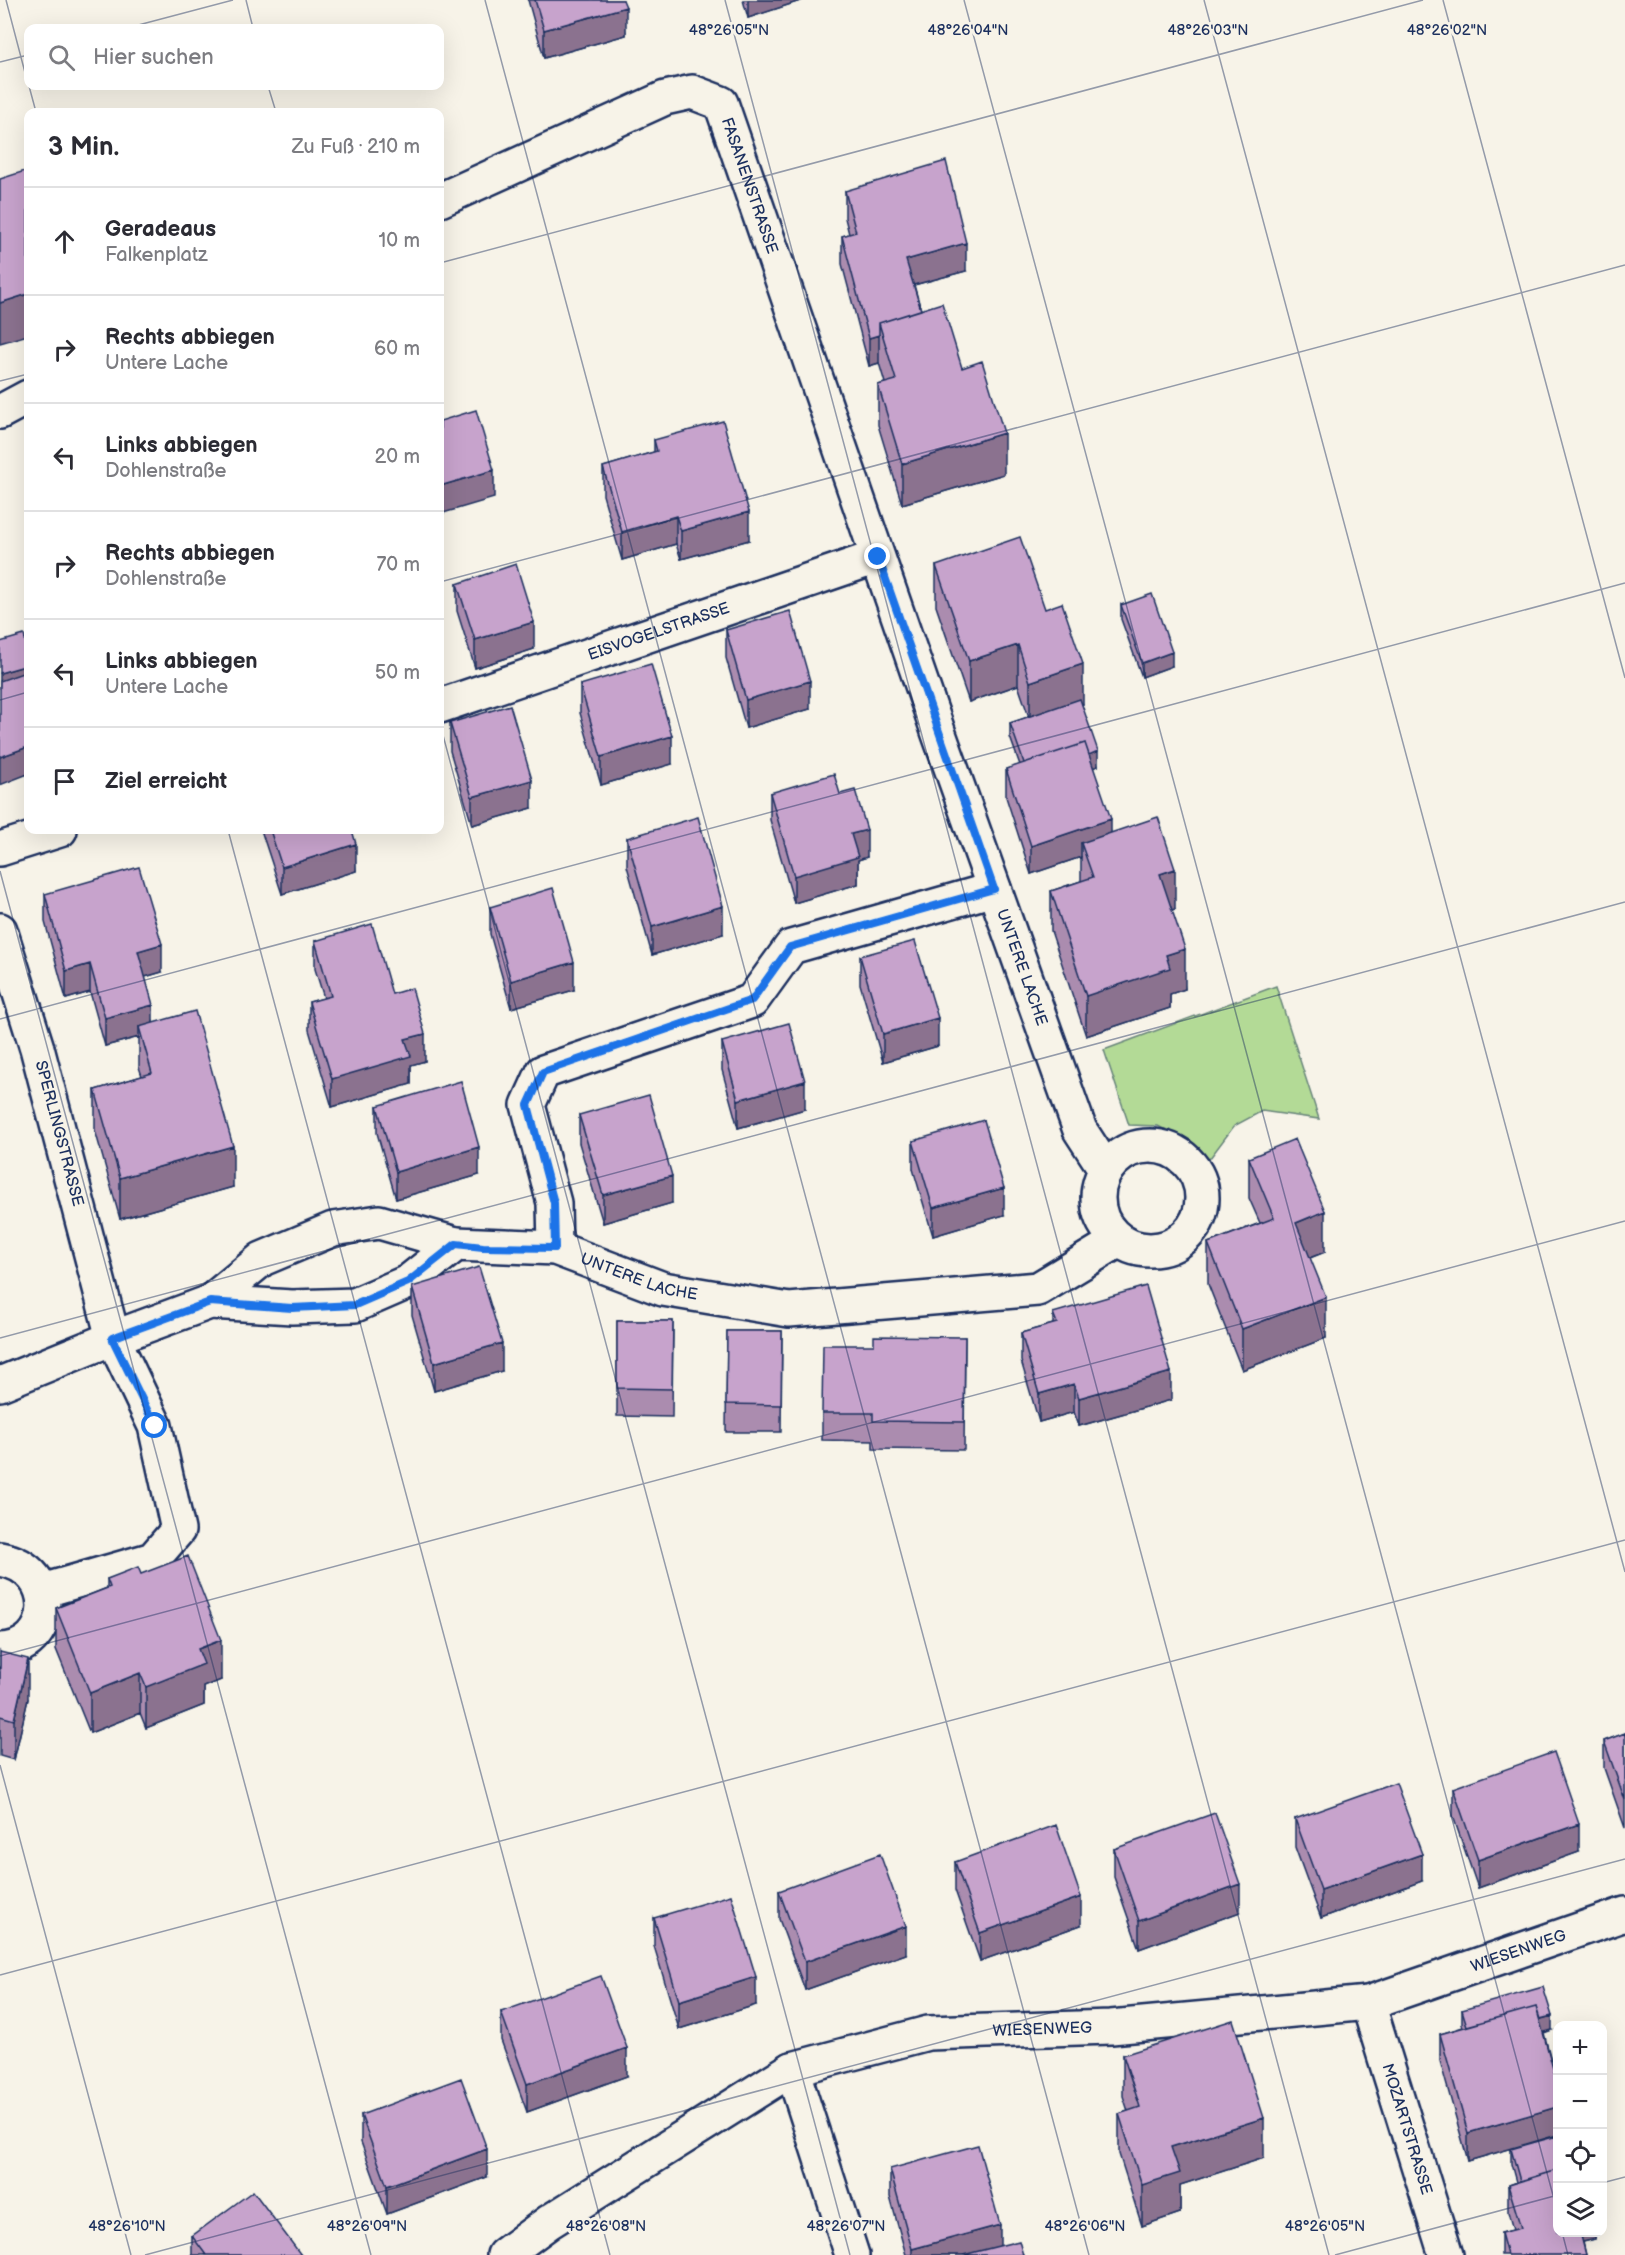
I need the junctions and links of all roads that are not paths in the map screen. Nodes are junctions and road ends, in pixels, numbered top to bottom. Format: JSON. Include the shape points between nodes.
{"nodes":[{"id":1,"x":444,"y":198,"type":"edge"},
{"id":2,"x":24,"y":399,"type":"edge"},
{"id":3,"x":0,"y":412,"type":"edge"},
{"id":4,"x":878,"y":557,"type":"junction"},
{"id":5,"x":444,"y":705,"type":"edge"},
{"id":6,"x":47,"y":834,"type":"edge"},
{"id":7,"x":0,"y":849,"type":"edge"},
{"id":8,"x":994,"y":889,"type":"junction"},
{"id":9,"x":0,"y":930,"type":"edge"},
{"id":10,"x":1106,"y":1170,"type":"junction"},
{"id":11,"x":1119,"y":1240,"type":"junction"},
{"id":12,"x":456,"y":1244,"type":"junction"},
{"id":13,"x":555,"y":1248,"type":"junction"},
{"id":14,"x":210,"y":1302,"type":"junction"},
{"id":15,"x":112,"y":1338,"type":"junction"},
{"id":16,"x":0,"y":1384,"type":"edge"},
{"id":17,"x":0,"y":1559,"type":"edge"},
{"id":18,"x":42,"y":1591,"type":"junction"},
{"id":19,"x":0,"y":1650,"type":"edge"},
{"id":20,"x":1625,"y":1914,"type":"edge"},
{"id":21,"x":1368,"y":2003,"type":"junction"},
{"id":22,"x":792,"y":2069,"type":"junction"},
{"id":23,"x":504,"y":2255,"type":"edge"},
{"id":24,"x":852,"y":2255,"type":"edge"},
{"id":25,"x":1446,"y":2255,"type":"edge"}],
"edges":[{"from":1,"to":4,"type":"street","name":"FASANENSTRASSE","via":[[665,98],[692,92],[721,103]]},
{"from":2,"to":3,"type":"street"},
{"from":4,"to":5,"type":"street","name":"EISVOGELSTRASSE"},
{"from":4,"to":8,"type":"street","name":"UNTERE LACHE"},
{"from":6,"to":7,"type":"street"},
{"from":8,"to":10,"type":"street","name":"UNTERE LACHE","via":[[1080,1130]]},
{"from":8,"to":13,"type":"street","via":[[790,947],[752,1000],[543,1072],[528,1105],[554,1203]]},
{"from":9,"to":15,"type":"street","name":"SPERLINGSTRASSE","via":[[37,1048]]},
{"from":10,"to":11,"type":"street","via":[[1099,1184],[1100,1215]]},
{"from":10,"to":11,"type":"street","via":[[1131,1149],[1165,1148],[1192,1168],[1200,1183],[1199,1215],[1180,1240],[1149,1249]]},
{"from":11,"to":13,"type":"street","name":"UNTERE LACHE","via":[[1038,1289],[789,1310],[663,1289]]},
{"from":12,"to":13,"type":"street","name":"UNTERE LACHE"},
{"from":12,"to":14,"type":"street","via":[[408,1282],[355,1305],[292,1308]]},
{"from":12,"to":14,"type":"street","name":"UNTERE LACHE","via":[[379,1222],[333,1229],[262,1259]]},
{"from":14,"to":15,"type":"street"},
{"from":15,"to":16,"type":"street"},
{"from":15,"to":18,"type":"street","name":"SPERLINGSTRASSE","via":[[155,1426],[178,1530],[153,1559]]},
{"from":17,"to":18,"type":"street","via":[[25,1567]]},
{"from":18,"to":19,"type":"street","via":[[45,1607],[33,1635],[21,1645]]},
{"from":20,"to":21,"type":"street","name":"WIESENWEG"},
{"from":21,"to":22,"type":"street","name":"WIESENWEG","via":[[1111,2027],[928,2033]]},
{"from":21,"to":25,"type":"street","name":"MOZARTSTRASSE"},
{"from":22,"to":23,"type":"street","name":"WIESENWEG","via":[[549,2222]]},
{"from":22,"to":24,"type":"street"}]}
